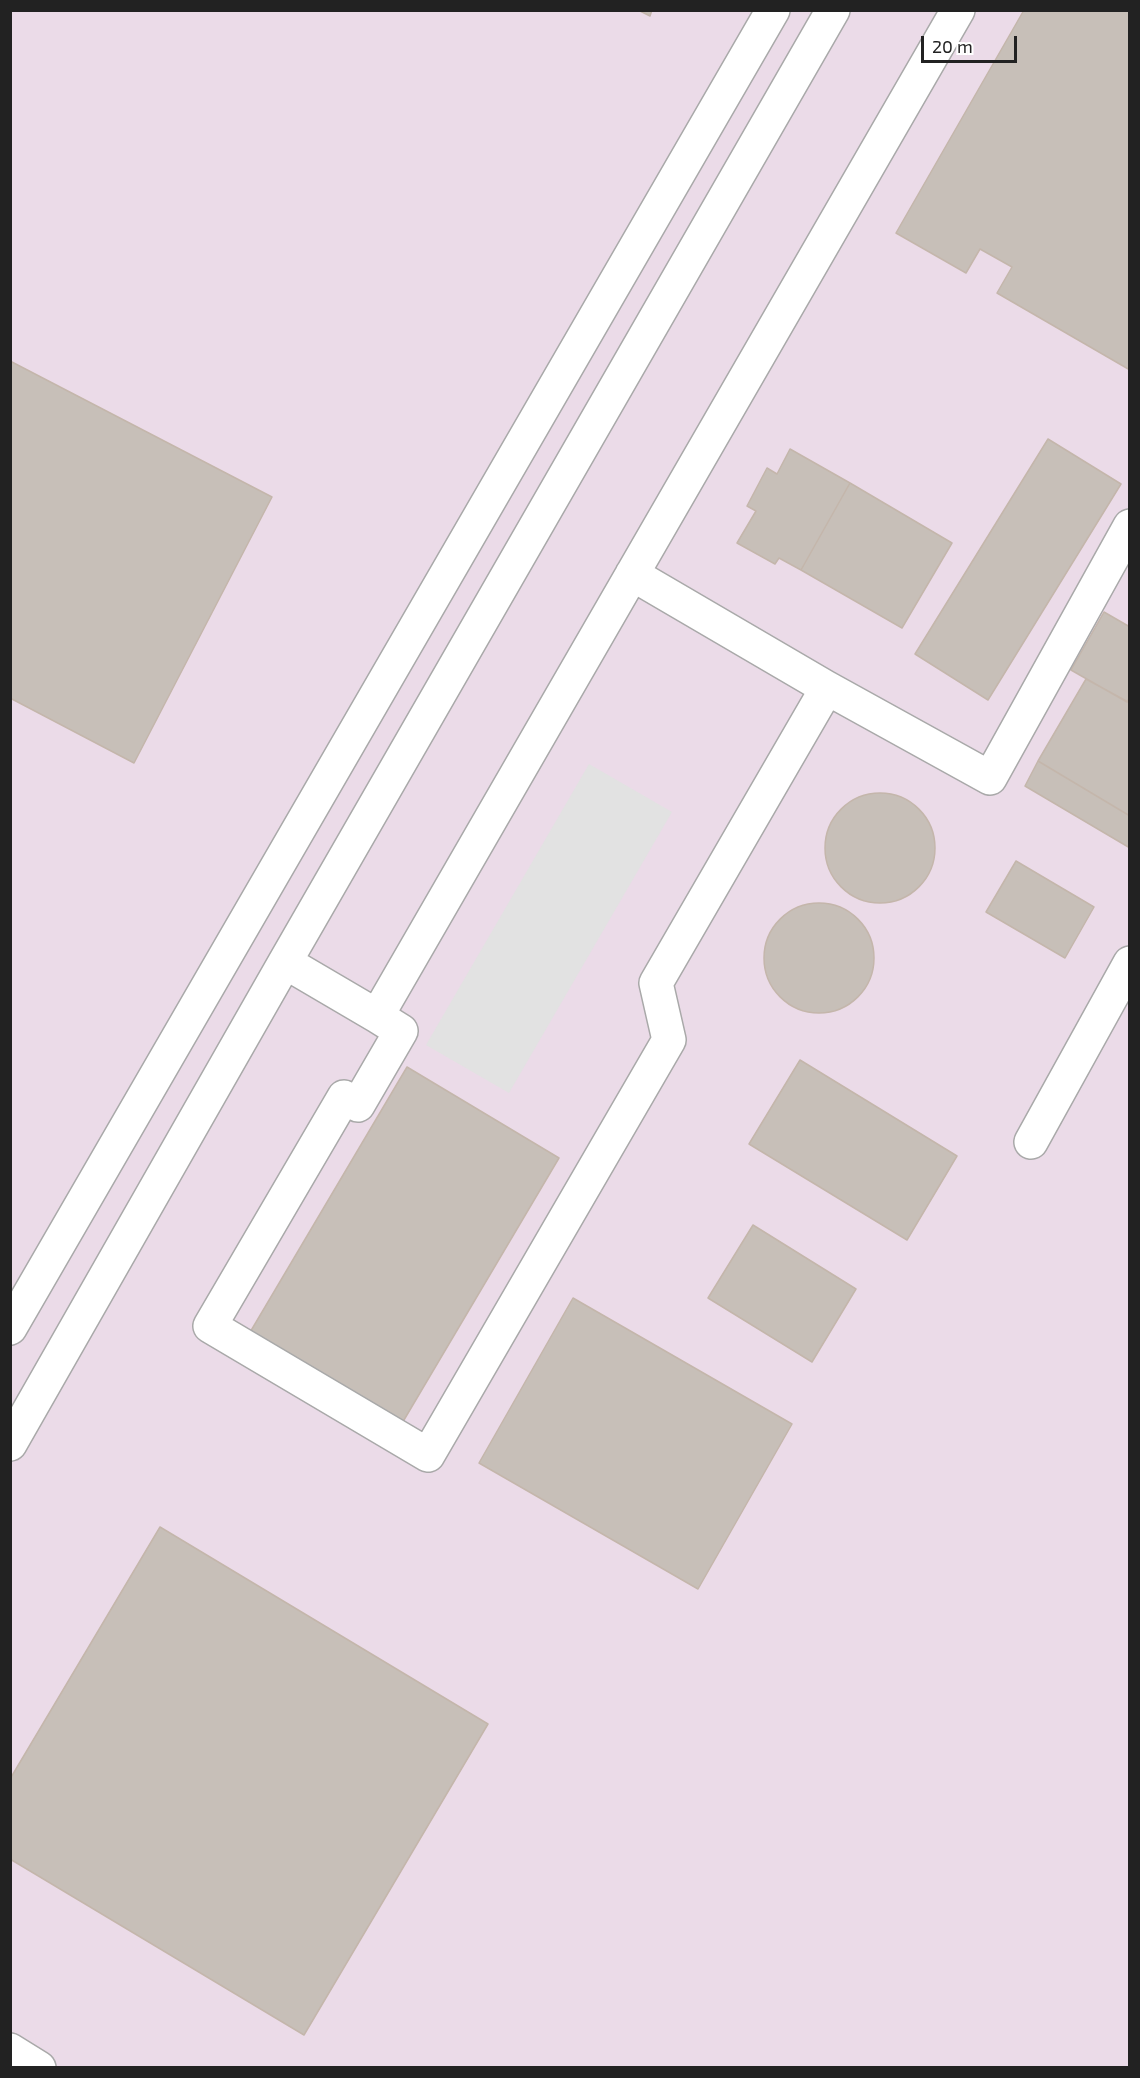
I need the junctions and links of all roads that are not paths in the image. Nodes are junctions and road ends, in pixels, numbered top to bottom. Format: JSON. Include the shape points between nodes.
{"nodes":[{"id":1,"x":773,"y":10,"type":"edge"},
{"id":2,"x":833,"y":10,"type":"edge"},
{"id":3,"x":958,"y":10,"type":"edge"},
{"id":4,"x":1130,"y":525,"type":"edge"},
{"id":5,"x":632,"y":574,"type":"junction"},
{"id":6,"x":827,"y":688,"type":"junction"},
{"id":7,"x":285,"y":962,"type":"junction"},
{"id":8,"x":1130,"y":963,"type":"edge"},
{"id":9,"x":1119,"y":1007,"type":"edge"},
{"id":10,"x":377,"y":1016,"type":"junction"},
{"id":11,"x":1031,"y":1142,"type":"dead end"},
{"id":12,"x":10,"y":1328,"type":"edge"},
{"id":13,"x":10,"y":1444,"type":"edge"},
{"id":14,"x":10,"y":2050,"type":"edge"},
{"id":15,"x":39,"y":2067,"type":"edge"}],
"edges":[{"from":1,"to":12,"type":"lane"},
{"from":2,"to":7,"type":"lane"},
{"from":3,"to":5,"type":"lane"},
{"from":4,"to":6,"type":"lane","via":[[990,778]]},
{"from":5,"to":6,"type":"lane"},
{"from":5,"to":10,"type":"lane"},
{"from":6,"to":10,"type":"lane","via":[[656,983],[669,1040],[428,1455],[210,1326],[344,1097],[358,1105],[401,1031]]},
{"from":7,"to":10,"type":"lane"},
{"from":7,"to":13,"type":"lane"},
{"from":8,"to":9,"type":"lane"},
{"from":9,"to":11,"type":"lane"},
{"from":14,"to":15,"type":"lane"}]}
